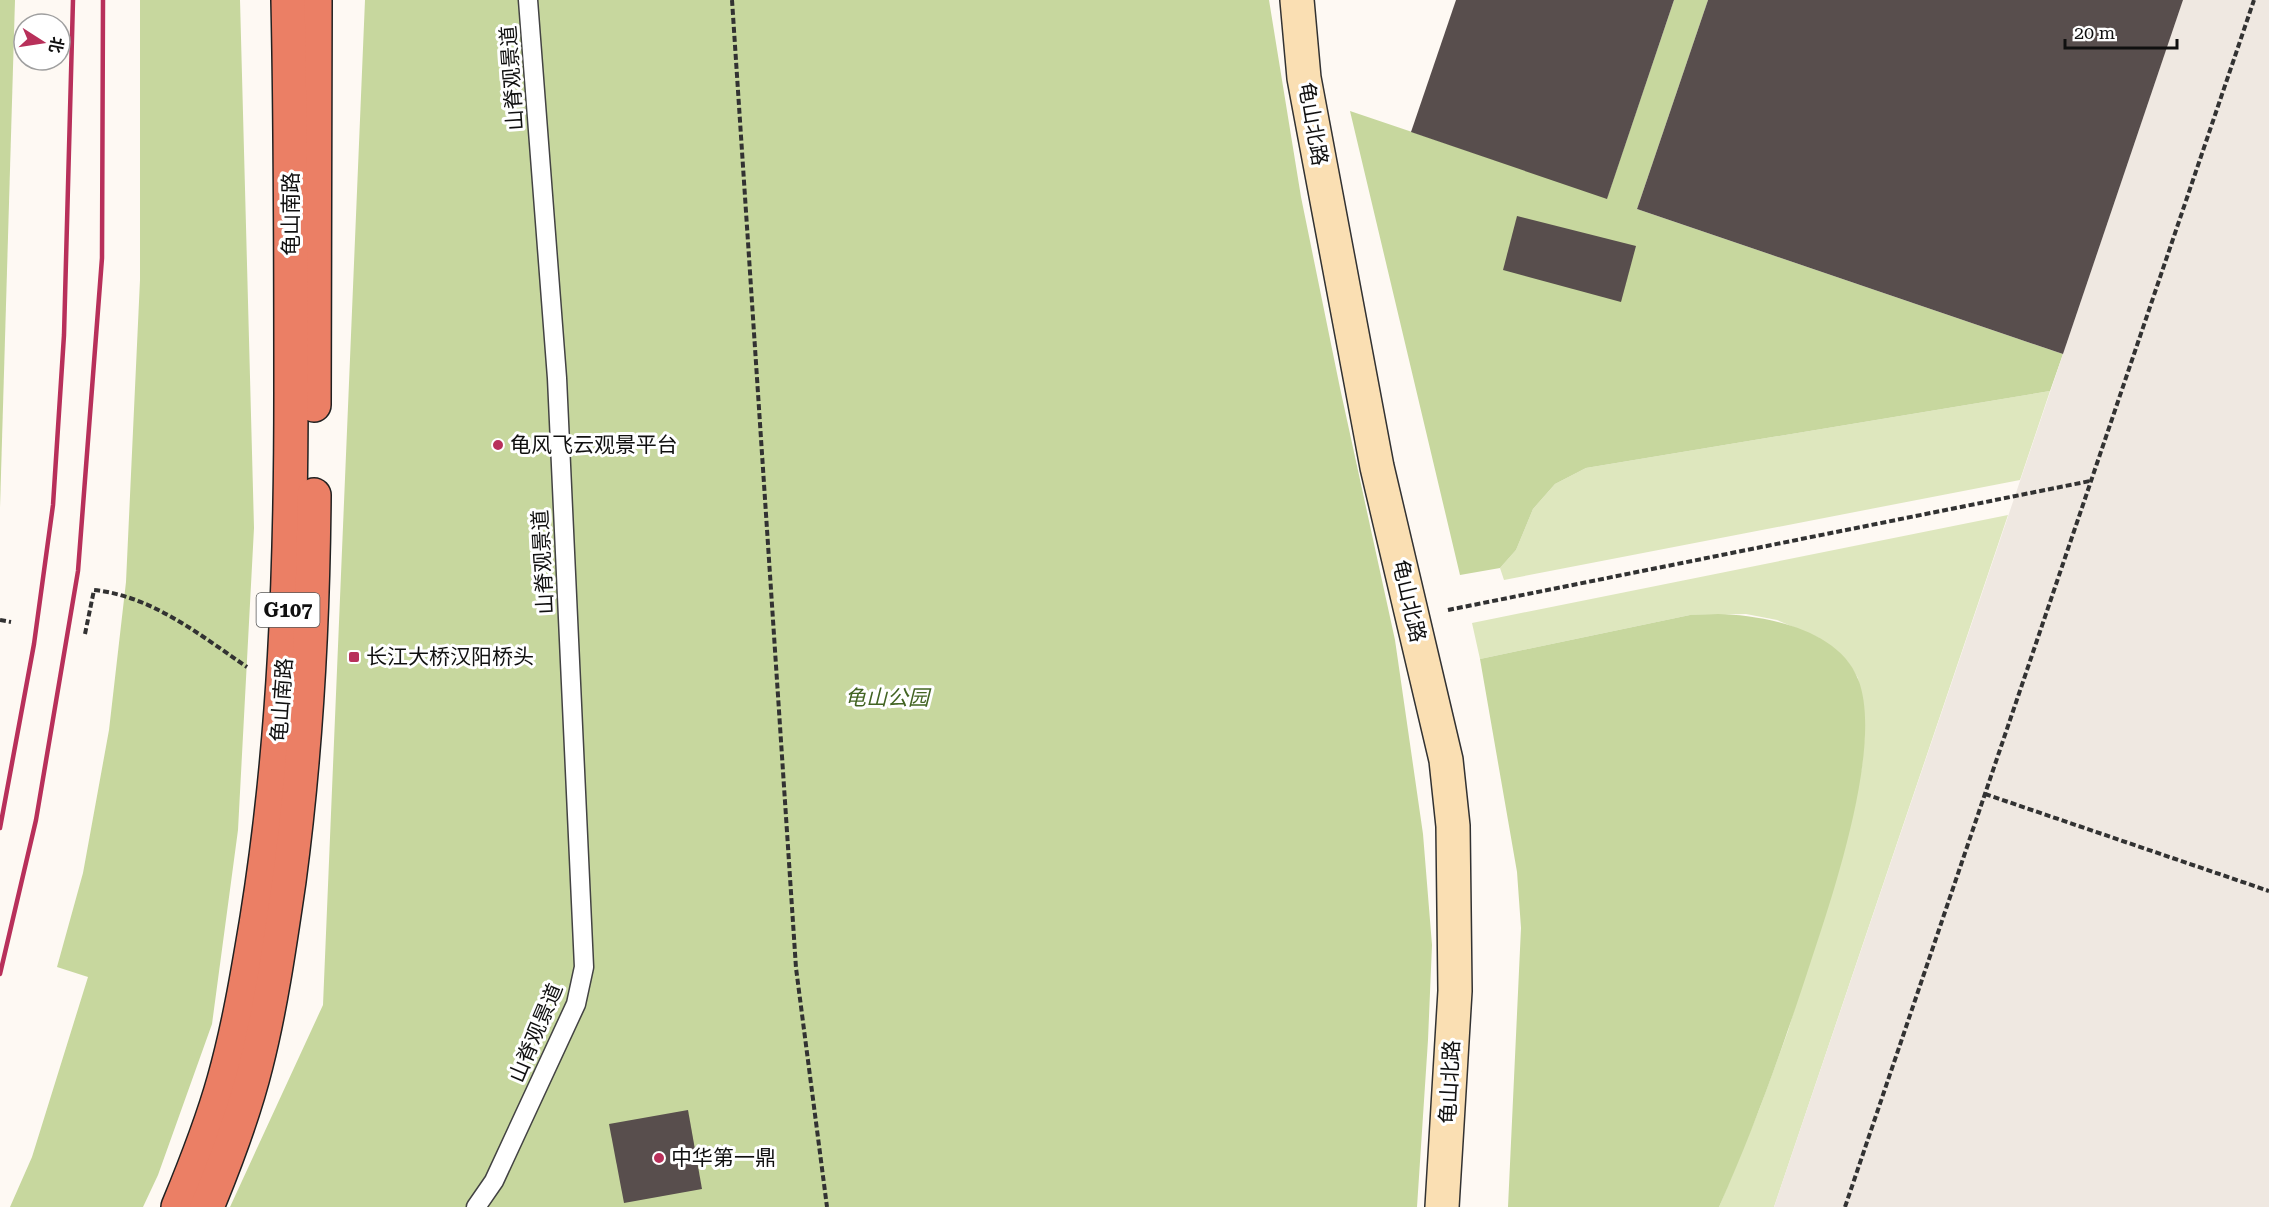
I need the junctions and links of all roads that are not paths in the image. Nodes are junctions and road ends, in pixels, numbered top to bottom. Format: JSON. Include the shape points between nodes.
{"nodes":[{"id":1,"x":288,"y":0,"type":"edge"},
{"id":2,"x":315,"y":0,"type":"edge"},
{"id":3,"x":528,"y":0,"type":"edge"},
{"id":4,"x":1297,"y":0,"type":"edge"},
{"id":5,"x":178,"y":1207,"type":"edge"},
{"id":6,"x":207,"y":1207,"type":"edge"},
{"id":7,"x":476,"y":1207,"type":"edge"},
{"id":8,"x":1442,"y":1207,"type":"edge"}],
"edges":[{"from":1,"to":5,"type":"highway","name":"龟山南路","number":"G107","via":[[291,527],[281,719],[264,879],[247,981],[224,1081]]},
{"from":2,"to":6,"type":"highway","name":"龟山南路","number":"G107","via":[[314,560],[303,767],[281,934],[256,1065],[228,1156]]},
{"from":3,"to":7,"type":"lane","name":"山脊观景道","via":[[557,378],[584,967],[576,1004],[494,1181]]},
{"from":4,"to":8,"type":"street","name":"龟山北路","via":[[1304,78],[1377,467],[1446,759],[1452,826],[1455,991]]}]}
